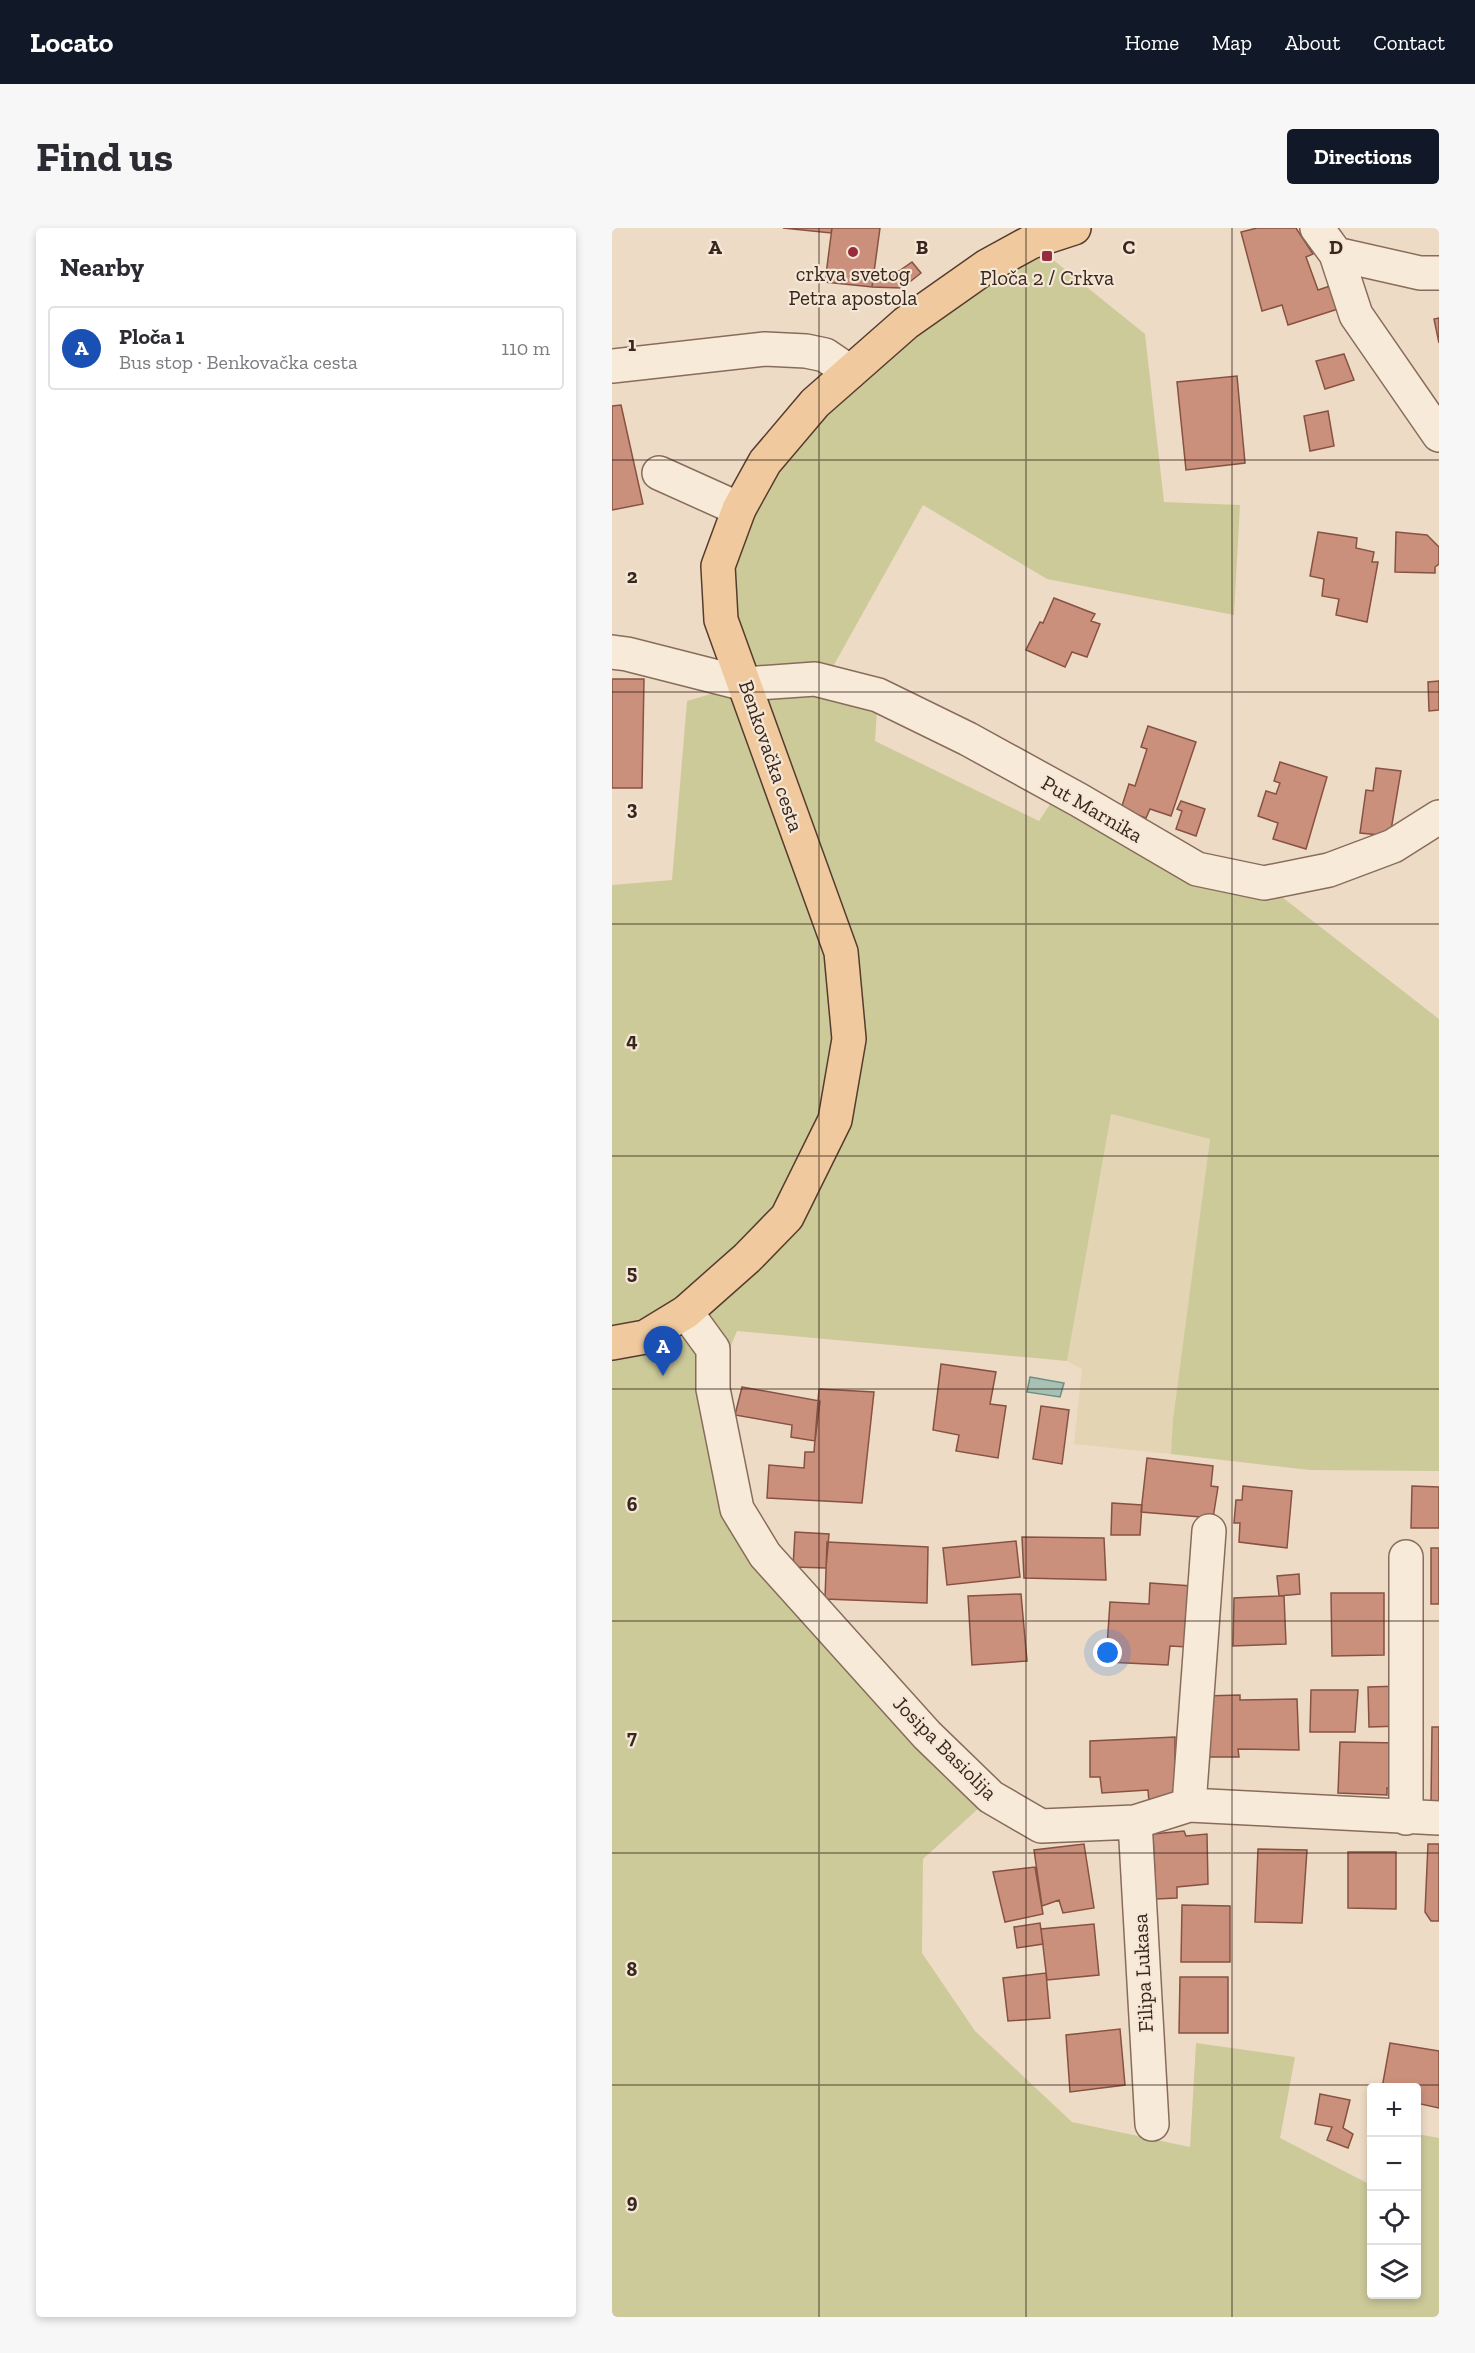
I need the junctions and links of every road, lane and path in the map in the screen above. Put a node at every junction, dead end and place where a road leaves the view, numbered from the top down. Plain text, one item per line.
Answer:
1 (1074, 228) edge
2 (1317, 228) edge
3 (1021, 235) edge
4 (1336, 254) junction
5 (1439, 273) edge
6 (612, 366) edge
7 (850, 372) junction
8 (1439, 435) edge
9 (659, 473) dead end
10 (739, 509) junction
11 (612, 652) edge
12 (745, 684) junction
13 (1439, 817) edge
14 (686, 1312) junction
15 (612, 1343) edge
16 (1209, 1531) dead end
17 (1406, 1557) dead end
18 (1189, 1805) junction
19 (1406, 1818) junction
20 (1439, 1818) edge
21 (1135, 1822) junction
22 (1152, 2124) dead end

1 - 3 main road, Benkovačka cesta
2 - 4 street
3 - 7 main road, Benkovačka cesta
4 - 5 street
4 - 8 street
6 - 7 street
7 - 10 main road, Benkovačka cesta
9 - 10 street
10 - 12 main road, Benkovačka cesta
11 - 12 street, Put Marnika
12 - 13 street, Put Marnika
12 - 14 main road, Benkovačka cesta
14 - 15 main road, Benkovačka cesta
14 - 21 street, Josipa Basiolija
16 - 18 street
17 - 19 street
18 - 19 street, Josipa Basiolija
18 - 21 street, Josipa Basiolija
19 - 20 street, Josipa Basiolija
21 - 22 street, Filipa Lukasa

